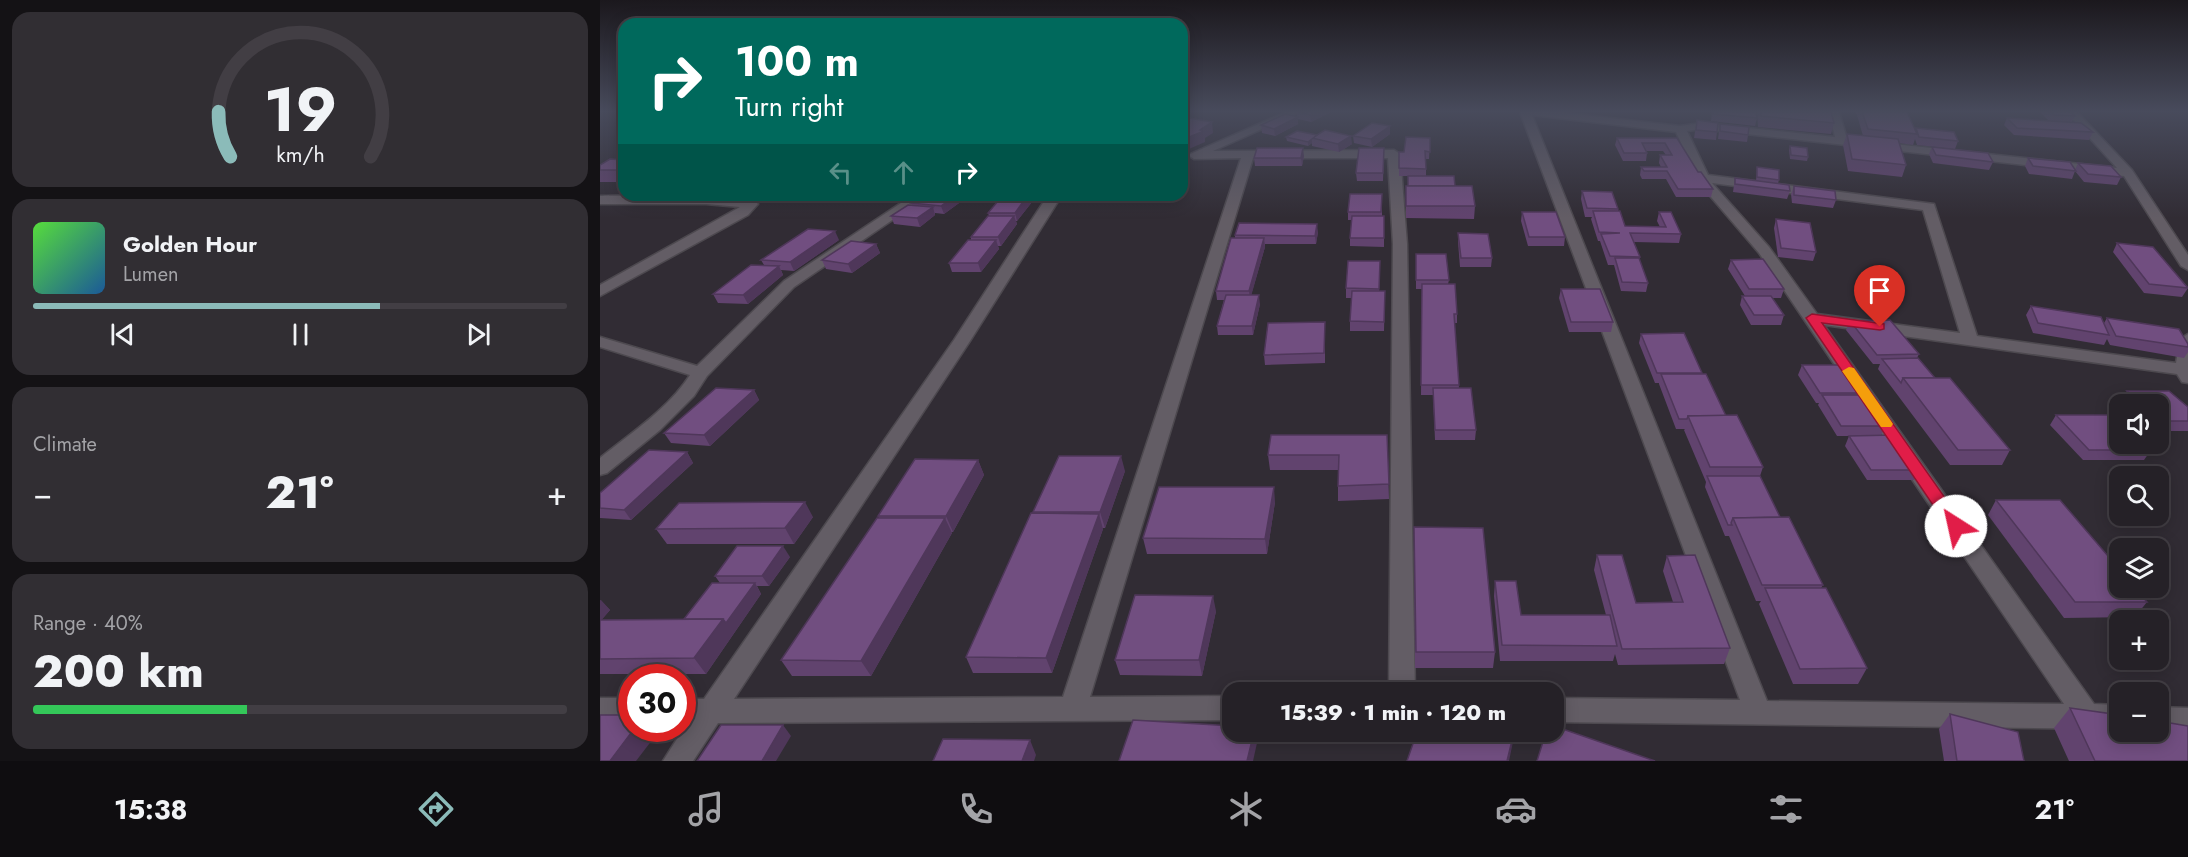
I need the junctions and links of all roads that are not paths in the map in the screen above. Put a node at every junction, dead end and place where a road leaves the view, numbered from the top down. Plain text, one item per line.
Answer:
1 (1208, 148) edge
2 (1538, 148) edge
3 (1688, 148) edge
4 (1900, 148) edge
5 (2104, 148) edge
6 (1248, 154) junction
7 (1188, 156) edge
8 (2128, 173) junction
9 (1702, 178) junction
10 (600, 200) edge
11 (618, 200) edge
12 (717, 201) edge
13 (913, 201) edge
14 (1051, 201) edge
15 (2188, 266) edge
16 (600, 291) edge
17 (1812, 318) junction
18 (1970, 339) junction
19 (2188, 339) edge
20 (600, 342) edge
21 (2187, 372) edge
22 (700, 373) junction
23 (600, 468) edge
24 (1402, 682) edge
25 (1073, 708) junction
26 (1222, 708) edge
27 (600, 710) edge
28 (618, 710) edge
29 (1564, 710) edge
30 (696, 711) edge
31 (712, 711) junction
32 (1758, 711) junction
33 (2087, 716) junction
34 (2109, 717) edge
35 (2169, 719) edge
36 (2188, 720) edge
37 (677, 761) edge

1 - 7 street
2 - 32 street
3 - 9 street
4 - 8 street
5 - 8 street
6 - 7 street
6 - 24 street
6 - 25 street
8 - 15 street
9 - 17 street
9 - 18 street
10 - 11 street
12 - 16 street
13 - 22 street
14 - 31 street
17 - 18 street
17 - 33 street
18 - 21 street
19 - 21 street
20 - 22 street
22 - 23 street
25 - 26 street
25 - 31 street
27 - 28 street
29 - 32 street
30 - 31 street
31 - 37 street
32 - 33 street
33 - 34 street
35 - 36 street

